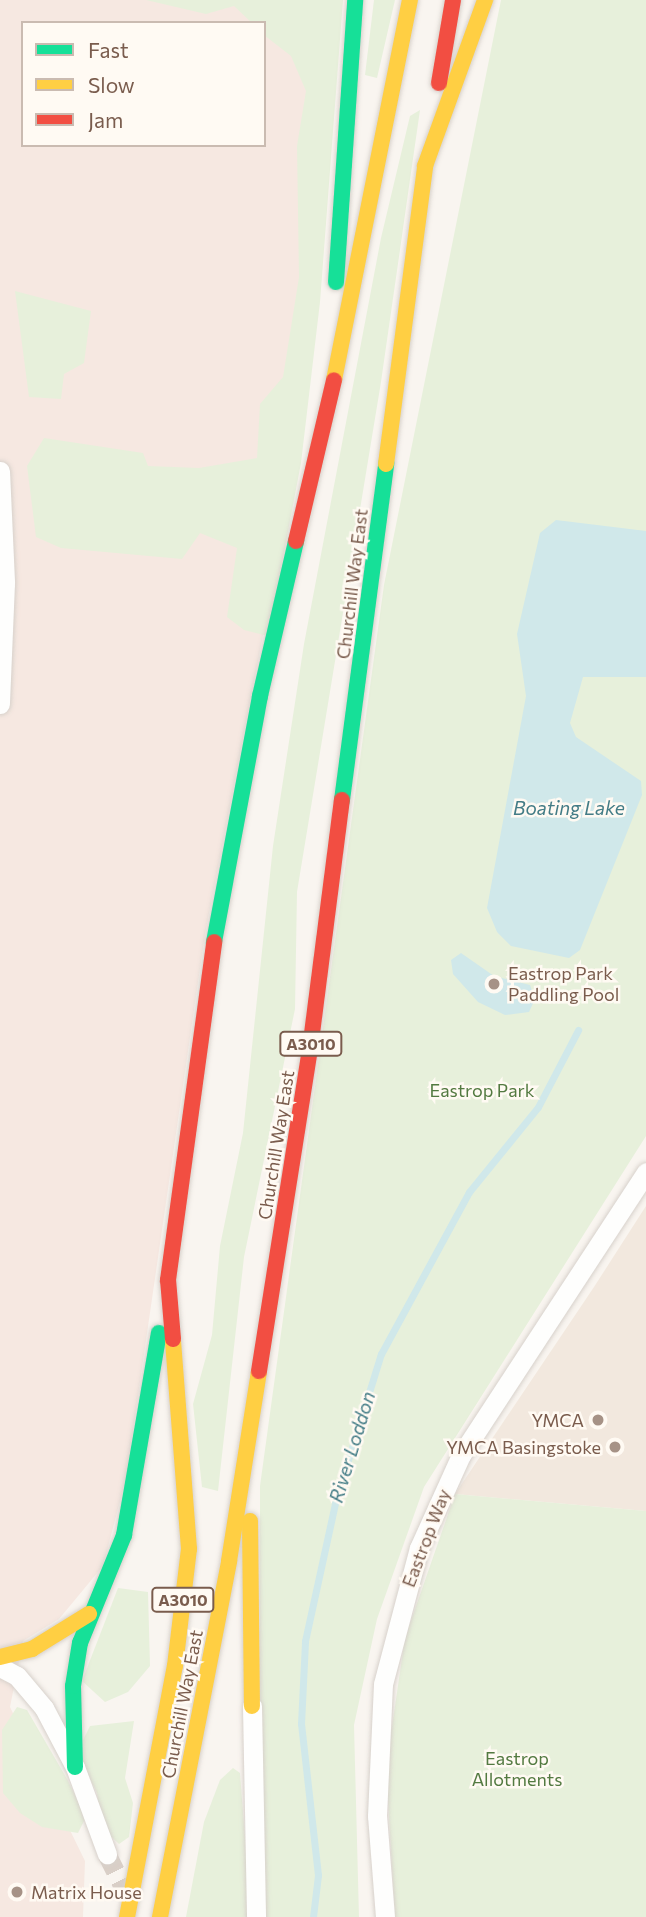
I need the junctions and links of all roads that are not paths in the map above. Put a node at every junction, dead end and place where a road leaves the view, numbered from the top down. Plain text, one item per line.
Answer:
1 (355, 0) edge
2 (410, 0) edge
3 (453, 0) edge
4 (485, 0) edge
5 (425, 166) junction
6 (334, 380) junction
7 (0, 471) edge
8 (0, 704) edge
9 (646, 1172) edge
10 (169, 1280) junction
11 (255, 1412) junction
12 (89, 1614) junction
13 (0, 1657) edge
14 (0, 1667) edge
15 (252, 1706) joint
16 (75, 1767) junction
17 (107, 1854) tunnel mouth
18 (127, 1917) edge
19 (160, 1917) edge
20 (256, 1917) edge
21 (385, 1917) edge

1 - 6 main road
2 - 6 main road
3 - 5 main road
4 - 5 main road
5 - 11 main road, Churchill Way East / A3010
6 - 10 main road, Churchill Way East / A3010
7 - 8 street
9 - 21 street, Eastrop Way
10 - 12 main road
10 - 18 main road, Churchill Way East / A3010
11 - 15 main road
11 - 19 main road, Churchill Way East / A3010
12 - 13 main road
12 - 16 main road
14 - 16 street
15 - 20 street
16 - 17 street

